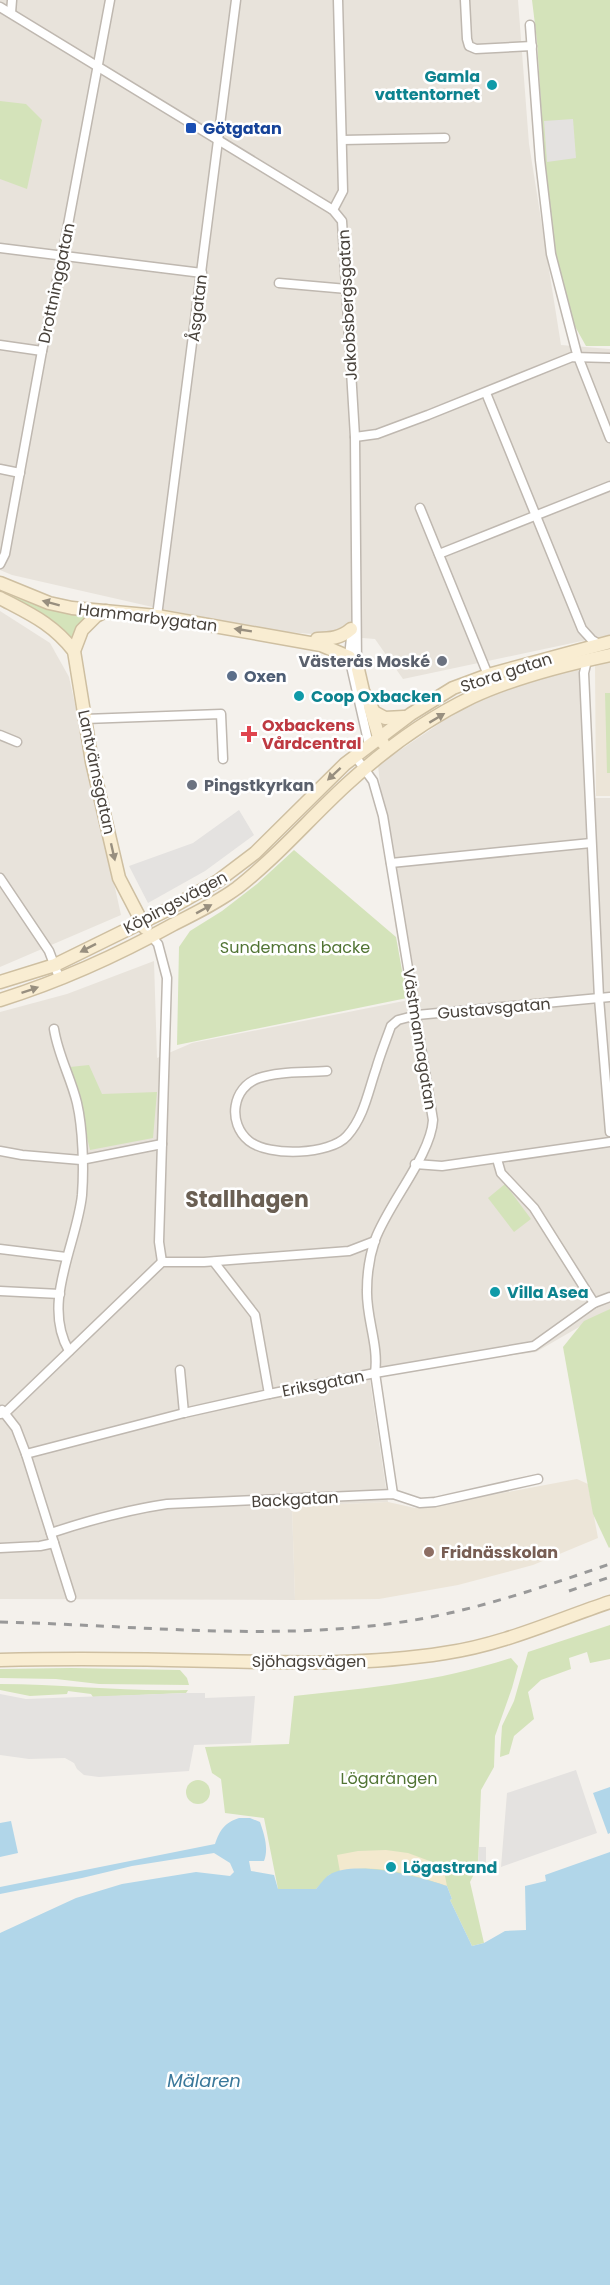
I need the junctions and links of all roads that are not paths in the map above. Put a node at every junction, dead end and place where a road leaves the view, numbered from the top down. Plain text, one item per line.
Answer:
1 (12, 0) edge
2 (110, 0) edge
3 (236, 0) edge
4 (338, 0) edge
5 (465, 0) edge
6 (0, 7) edge
7 (11, 13) junction
8 (530, 25) dead end
9 (532, 46) junction
10 (97, 66) junction
11 (445, 138) dead end
12 (342, 140) junction
13 (218, 141) junction
14 (333, 210) junction
15 (0, 248) edge
16 (62, 257) junction
17 (202, 273) junction
18 (279, 283) dead end
19 (347, 289) junction
20 (0, 345) edge
21 (42, 351) junction
22 (579, 358) junction
23 (610, 358) edge
24 (486, 393) junction
25 (355, 437) junction
26 (610, 438) edge
27 (0, 469) edge
28 (20, 472) junction
29 (610, 486) edge
30 (420, 508) dead end
31 (536, 516) junction
32 (439, 554) junction
33 (0, 564) edge
34 (0, 583) edge
35 (0, 598) edge
36 (106, 611) junction
37 (157, 616) junction
38 (358, 617) junction
39 (351, 629) junction
40 (300, 640) junction
41 (605, 643) edge
42 (74, 651) junction
43 (610, 655) edge
44 (586, 660) junction
45 (353, 661) junction
46 (488, 675) junction
47 (370, 707) junction
48 (411, 714) junction
49 (85, 719) junction
50 (0, 735) edge
51 (379, 737) junction
52 (17, 742) dead end
53 (369, 745) junction
54 (382, 753) junction
55 (355, 756) junction
56 (223, 759) dead end
57 (365, 768) junction
58 (591, 843) junction
59 (391, 863) junction
60 (0, 878) edge
61 (141, 922) junction
62 (152, 937) junction
63 (55, 965) junction
64 (60, 980) junction
65 (0, 982) edge
66 (610, 997) edge
67 (598, 998) junction
68 (0, 1000) edge
69 (417, 1015) junction
70 (54, 1029) dead end
71 (327, 1071) dead end
72 (610, 1132) edge
73 (610, 1142) edge
74 (162, 1144) junction
75 (0, 1151) edge
76 (497, 1159) junction
77 (81, 1160) junction
78 (415, 1164) junction
79 (375, 1241) junction
80 (0, 1249) edge
81 (66, 1257) junction
82 (162, 1262) junction
83 (214, 1262) junction
84 (0, 1291) edge
85 (60, 1294) junction
86 (610, 1297) edge
87 (594, 1303) junction
88 (69, 1351) junction
89 (180, 1370) dead end
90 (375, 1373) junction
91 (269, 1394) junction
92 (2, 1412) edge
93 (184, 1413) junction
94 (26, 1454) junction
95 (538, 1479) dead end
96 (393, 1494) junction
97 (51, 1533) junction
98 (54, 1543) junction
99 (0, 1548) edge
100 (71, 1597) dead end
101 (610, 1602) edge
102 (0, 1660) edge

1 - 7 street
2 - 10 street, Drottninggatan
3 - 13 street, Åsgatan
4 - 12 street, Jakobsbergsgatan
5 - 9 street
6 - 7 street
7 - 10 street
8 - 9 street
9 - 22 street
10 - 13 street
10 - 16 street, Drottninggatan
11 - 12 street
12 - 14 street, Jakobsbergsgatan
13 - 14 street
13 - 17 street, Åsgatan
14 - 19 street, Jakobsbergsgatan
15 - 16 street
16 - 17 street
16 - 21 street, Drottninggatan
17 - 37 street, Åsgatan
18 - 19 street
19 - 25 street, Jakobsbergsgatan
20 - 21 street
21 - 28 street, Drottninggatan
22 - 23 street
22 - 24 street
22 - 26 street
24 - 25 street
24 - 31 street
25 - 38 street, Jakobsbergsgatan
27 - 28 street
28 - 33 street, Drottninggatan
29 - 31 street
30 - 32 street
31 - 32 street
31 - 41 street
32 - 46 street
36 -> 34 main road, Hammarbygatan
35 - 42 main road, Hammarbygatan
36 - 37 main road, Hammarbygatan
36 - 42 main road
40 -> 37 main road, Hammarbygatan
38 - 39 street, Jakobsbergsgatan
38 - 45 street, Jakobsbergsgatan
39 - 40 main road, Hammarbygatan
39 - 45 street, Jakobsbergsgatan
40 - 45 main road, Hammarbygatan
41 - 46 main road, Stora gatan
42 - 49 main road, Lantvärnsgatan
43 - 44 main road, Stora gatan
54 -> 44 main road, Stora gatan
44 - 58 street
45 - 47 main road
45 - 53 street, Jakobsbergsgatan
46 - 48 main road, Stora gatan
47 - 48 main road
47 - 51 main road
48 - 51 main road, Stora gatan
49 - 56 street
49 -> 61 main road, Lantvärnsgatan
50 - 52 street
51 - 53 main road, Köpingsvägen
51 - 54 main road
53 - 54 main road
53 - 55 main road, Köpingsvägen
54 - 57 main road, Köpingsvägen
55 - 57 street, Västmannagatan
55 -> 61 main road, Köpingsvägen
57 - 59 street, Västmannagatan
62 -> 57 main road, Köpingsvägen
58 - 59 street
58 - 67 street
59 - 69 street, Västmannagatan
60 - 63 street
61 - 62 main road, Lantvärnsgatan
61 -> 63 main road, Köpingsvägen
62 - 64 main road, Köpingsvägen
62 - 74 street
63 - 64 street
63 - 65 main road, Köpingsvägen
68 -> 64 main road, Köpingsvägen
66 - 67 street, Gustavsgatan
67 - 69 street, Gustavsgatan
67 - 72 street
69 - 71 street, Gustavsgatan
69 - 78 street, Västmannagatan
70 - 77 street
73 - 76 street
74 - 77 street
74 - 82 street
75 - 77 street
76 - 78 street
76 - 87 street
77 - 81 street
78 - 79 street, Västmannagatan
79 - 83 street
79 - 90 street, Västmannagatan
80 - 81 street
81 - 85 street
82 - 83 street
82 - 88 street
83 - 91 street
84 - 85 street
85 - 88 street
86 - 87 street, Eriksgatan
87 - 90 street, Eriksgatan
88 - 92 street
89 - 93 street
90 - 91 street, Eriksgatan
90 - 96 street, Västmannagatan
91 - 93 street, Eriksgatan
92 - 94 street
93 - 94 street, Eriksgatan
94 - 97 street
95 - 96 street, Backgatan
96 - 97 street, Backgatan
97 - 98 street
98 - 99 street
98 - 100 street
101 - 102 main road, Sjöhagsvägen

